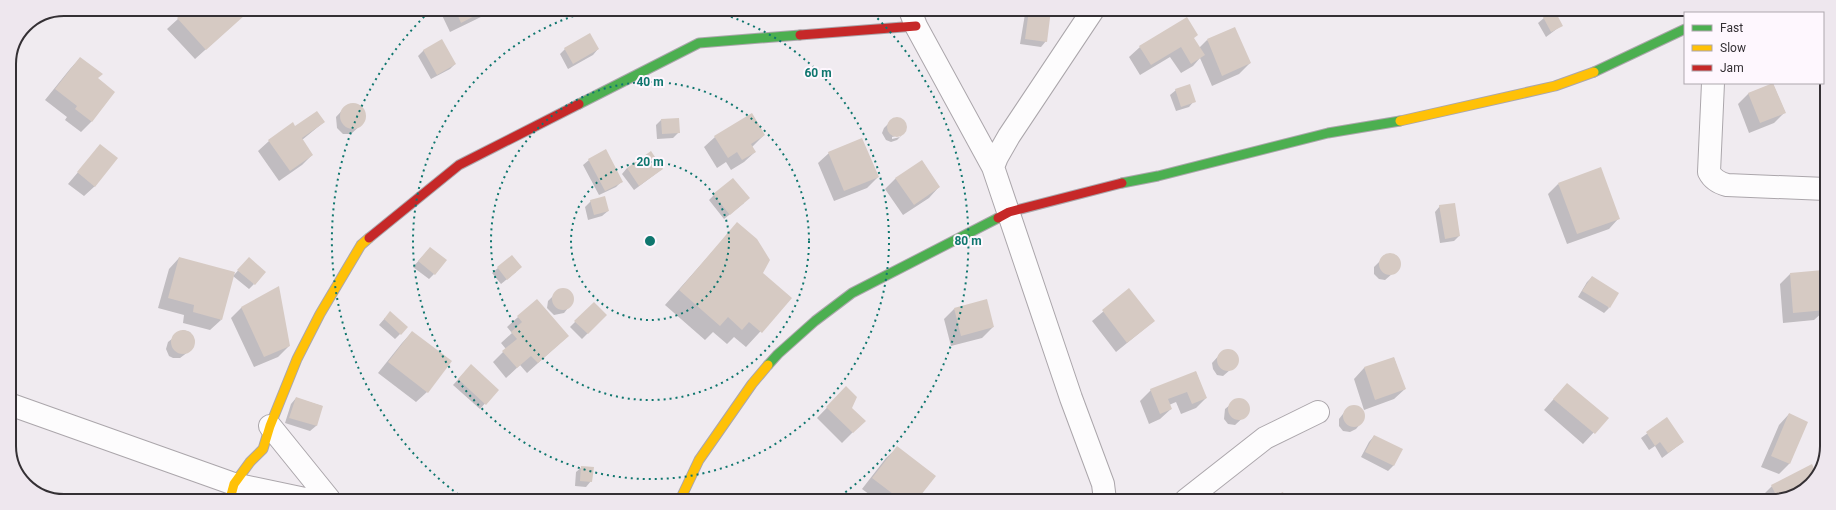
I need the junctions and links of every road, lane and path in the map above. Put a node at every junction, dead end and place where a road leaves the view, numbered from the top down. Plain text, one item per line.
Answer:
1 (1085, 16) edge
2 (913, 18) edge
3 (1684, 29) edge
4 (1713, 84) edge
5 (993, 167) junction
6 (1820, 189) edge
7 (1009, 212) junction
8 (16, 407) edge
9 (1318, 412) dead end
10 (270, 426) junction
11 (232, 492) edge
12 (250, 494) edge
13 (323, 494) edge
14 (683, 494) edge
15 (1104, 494) edge
16 (1194, 494) edge

1 - 5 street
2 - 5 street
2 - 10 street
3 - 7 street
4 - 6 street
5 - 7 street
7 - 14 street
7 - 15 street
8 - 11 street
9 - 16 street
10 - 11 street
10 - 13 street
11 - 12 street

